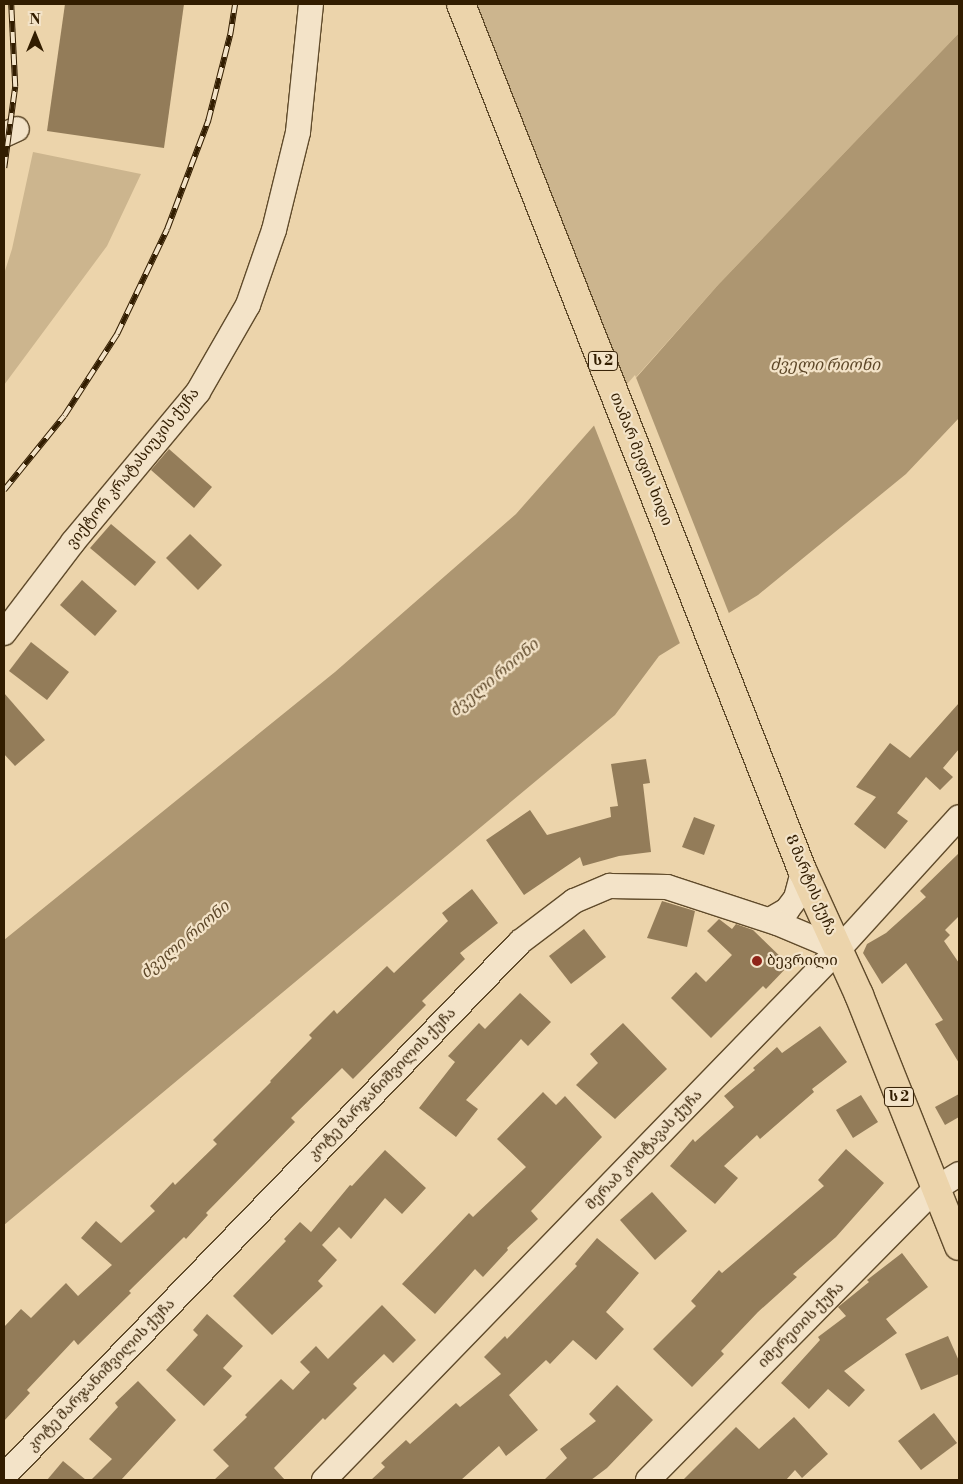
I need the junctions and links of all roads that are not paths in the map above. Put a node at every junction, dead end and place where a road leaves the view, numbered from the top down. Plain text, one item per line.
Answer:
1 (310, 4) edge
2 (461, 4) edge
3 (4, 633) edge
4 (744, 719) joint
5 (959, 817) edge
6 (803, 872) junction
7 (770, 920) junction
8 (839, 949) junction
9 (959, 1174) edge
10 (935, 1189) junction
11 (959, 1246) edge
12 (4, 1476) edge
13 (324, 1480) edge
14 (648, 1480) edge

1 - 3 street, ვიქტორ კრატასიუკის ქუჩა
2 - 4 highway, თამარ მეფის ხიდი / ს 2
4 - 6 highway, 8 მარტის ქუჩა / ს 2
5 - 8 street, მერაბ კოსტავას ქუჩა
6 - 7 street
6 - 8 highway, 8 მარტის ქუჩა / ს 2
7 - 8 street, კოტე მარჯანიშვილის ქუჩა
7 - 12 street, კოტე მარჯანიშვილის ქუჩა
8 - 10 highway, 8 მარტის ქუჩა / ს 2
8 - 13 street, მერაბ კოსტავას ქუჩა
9 - 10 street, იმერეთის ქუჩა
10 - 11 highway, 8 მარტის ქუჩა / ს 2
10 - 14 street, იმერეთის ქუჩა

